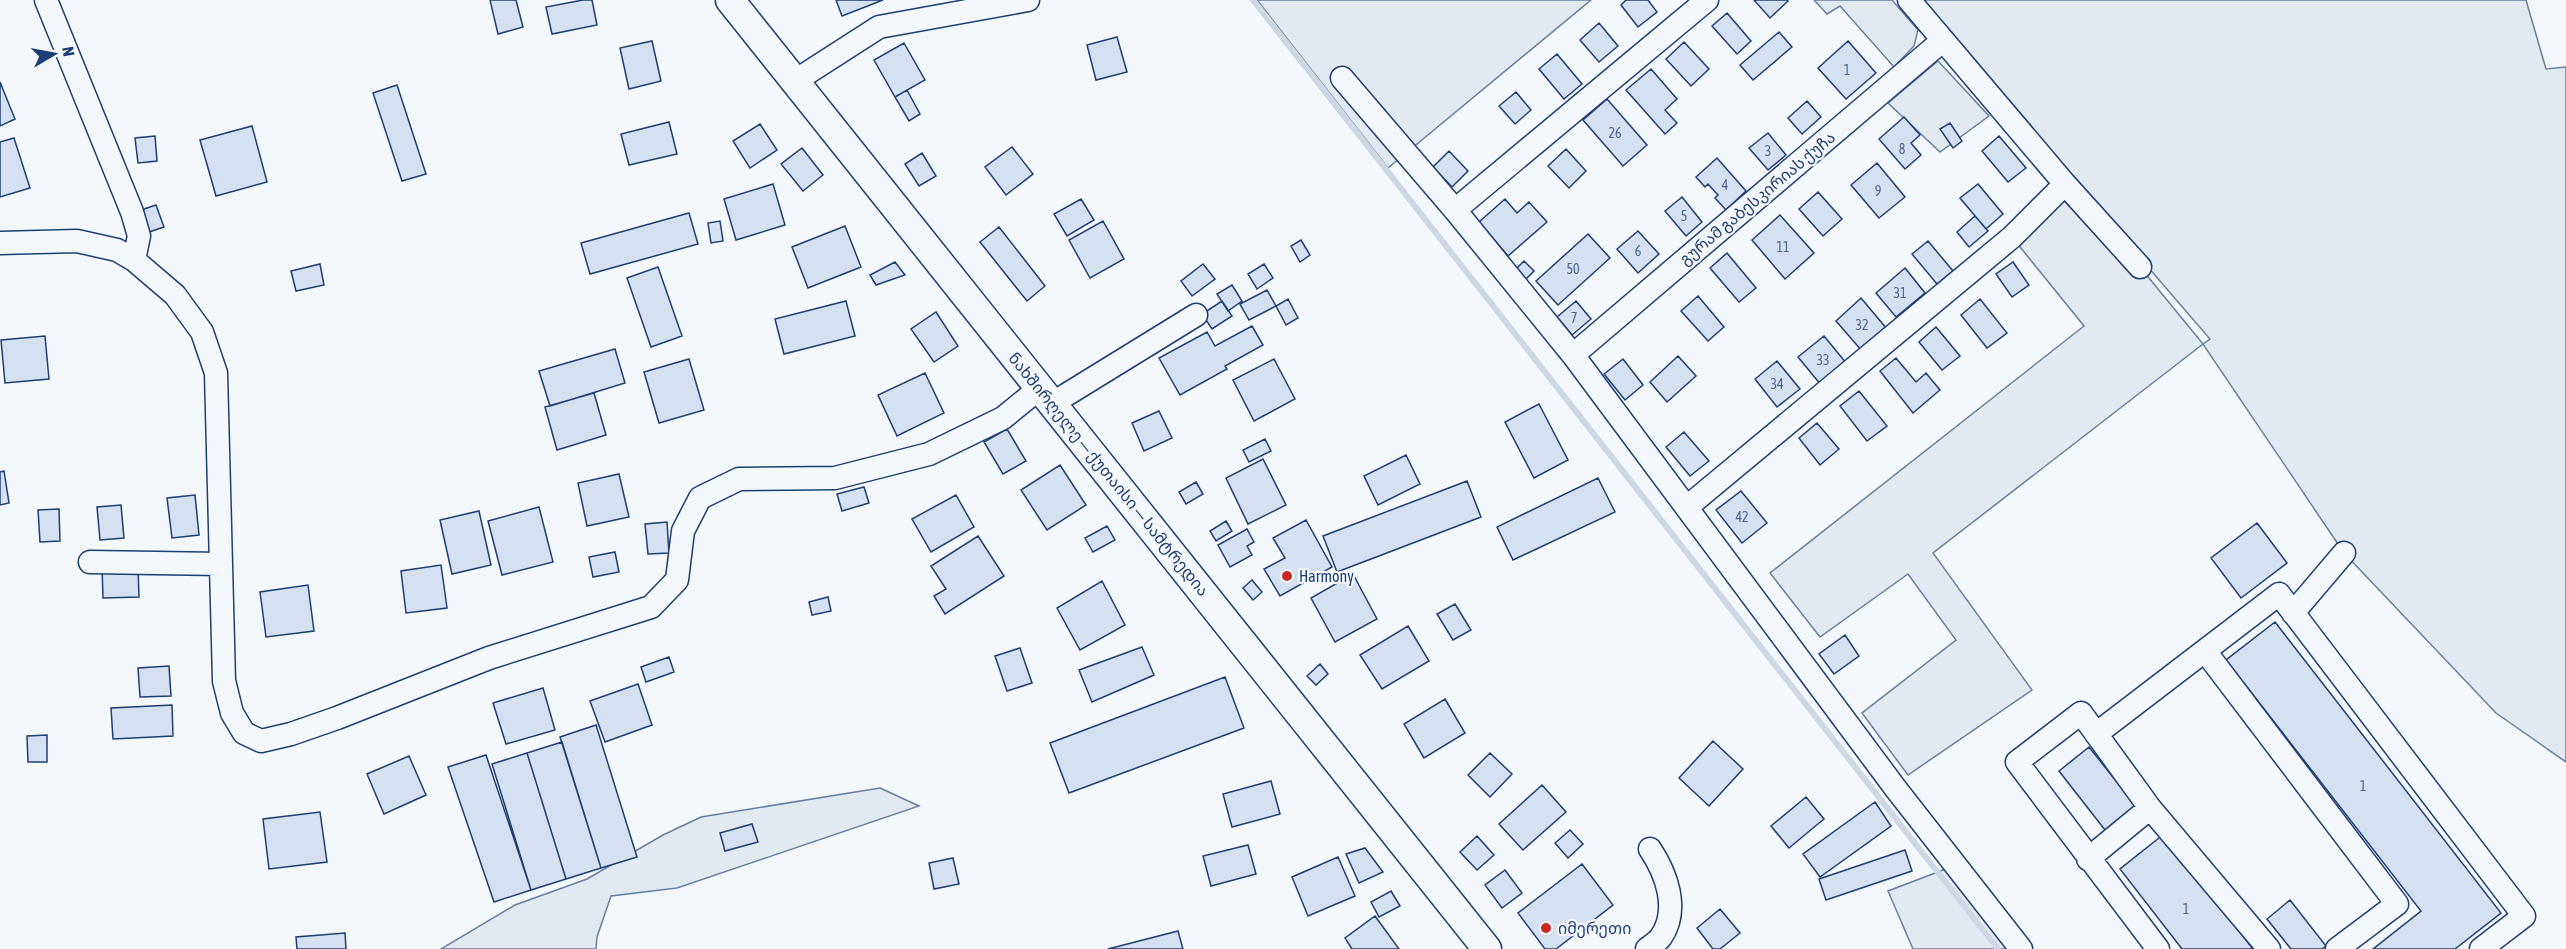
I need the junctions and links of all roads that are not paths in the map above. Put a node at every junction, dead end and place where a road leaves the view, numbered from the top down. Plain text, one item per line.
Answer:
1 (46, 0) edge
2 (730, 0) edge
3 (1028, 0) edge
4 (1707, 0) edge
5 (1909, 0) edge
6 (1942, 41) junction
7 (1342, 78) dead end
8 (795, 81) junction
9 (2065, 184) junction
10 (1455, 210) junction
11 (0, 243) edge
12 (134, 260) junction
13 (2140, 267) dead end
14 (1196, 315) dead end
15 (1573, 355) junction
16 (1047, 395) junction
17 (1688, 507) junction
18 (2344, 553) dead end
19 (90, 562) dead end
20 (221, 564) junction
21 (2293, 613) junction
22 (2205, 651) junction
23 (2096, 734) junction
24 (2150, 808) junction
25 (1650, 849) dead end
26 (2088, 859) junction
27 (1487, 949) edge
28 (1647, 949) edge
29 (2021, 949) edge
30 (2158, 949) edge
31 (2269, 949) edge
32 (2337, 949) edge
33 (2481, 949) edge

1 - 12 street
2 - 8 main road, ნახშირღელე — ქუთაისი — სამტრედია
3 - 8 street
4 - 10 street
5 - 6 street
6 - 9 street
6 - 15 street, გურამ გაბესკირიას ქუჩა
7 - 10 street
8 - 16 main road, ნახშირღელე — ქუთაისი — სამტრედია
9 - 13 street
9 - 17 street
10 - 15 street
11 - 12 street
12 - 20 street
14 - 16 street
15 - 17 street
16 - 20 street
16 - 27 main road, ნახშირღელე — ქუთაისი — სამტრედია
17 - 29 street
18 - 21 street
19 - 20 street
21 - 22 street
21 - 33 street
22 - 23 street
22 - 32 street
23 - 24 street
23 - 26 street
24 - 26 street
24 - 31 street
25 - 28 street
26 - 30 street

